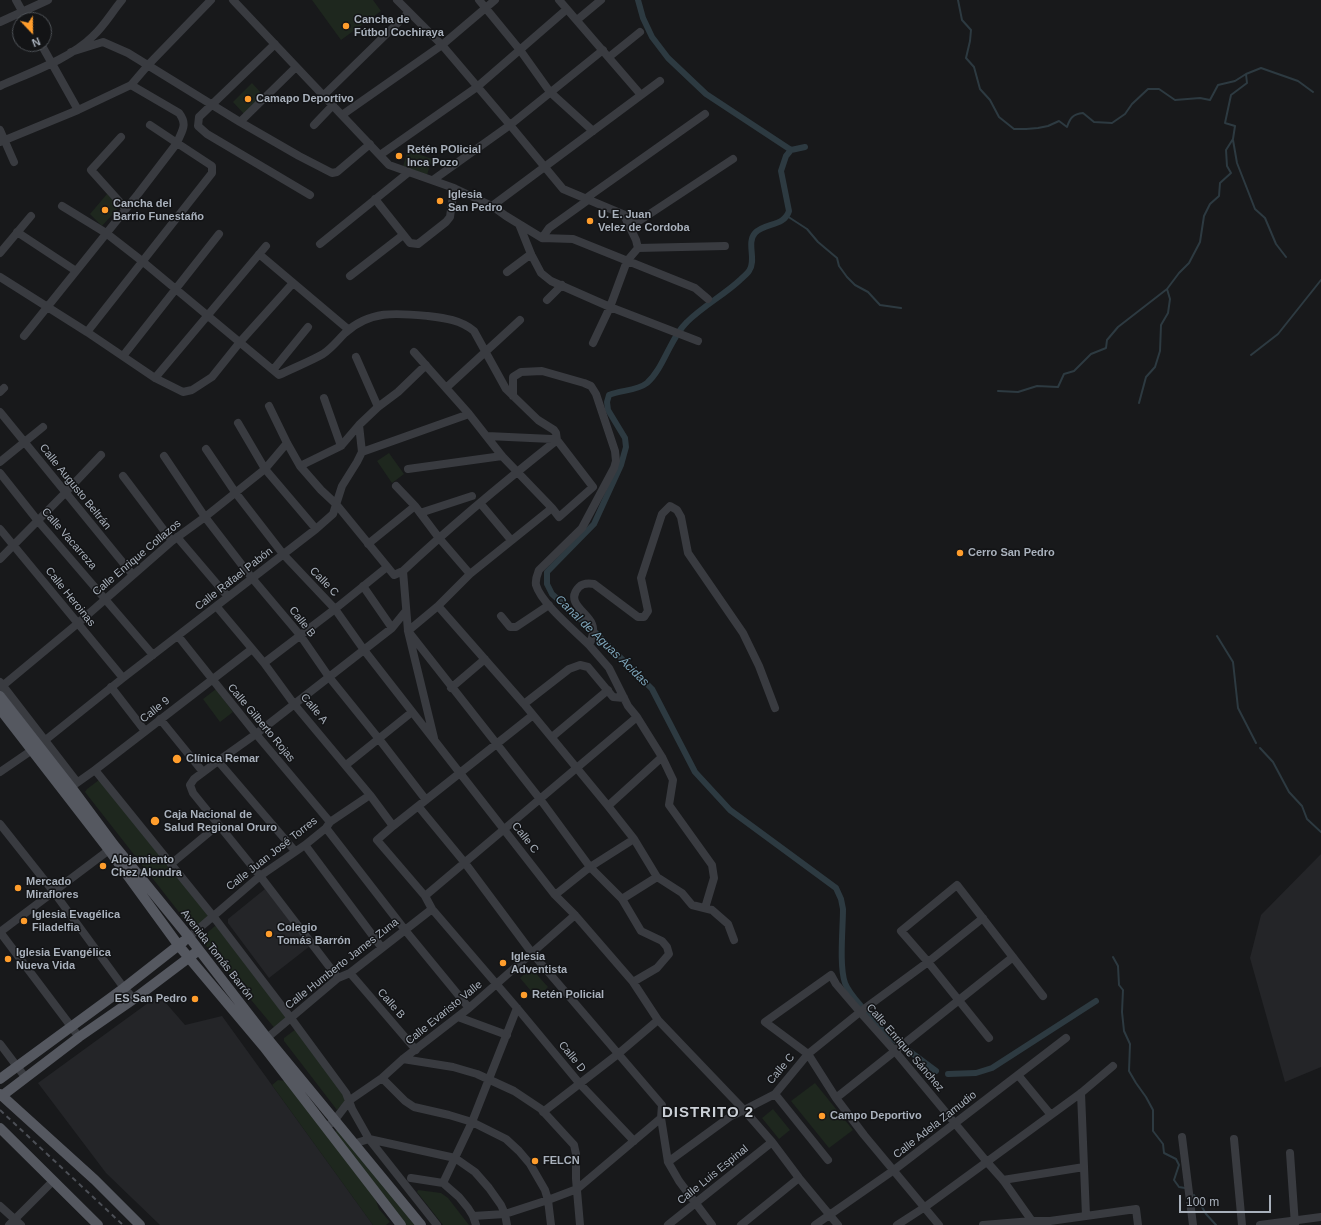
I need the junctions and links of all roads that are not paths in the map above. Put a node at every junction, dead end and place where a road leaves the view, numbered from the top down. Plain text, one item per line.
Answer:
1 (16, 0) edge
2 (48, 0) edge
3 (122, 0) edge
4 (211, 0) edge
5 (233, 0) edge
6 (397, 0) edge
7 (479, 0) edge
8 (494, 0) edge
9 (559, 0) edge
10 (601, 0) edge
11 (486, 8) junction
12 (567, 9) junction
13 (22, 12) joint
14 (409, 12) junction
15 (12, 17) edge
16 (577, 20) junction
17 (0, 22) edge
18 (640, 32) dead end
19 (275, 44) junction
20 (442, 45) junction
21 (520, 50) junction
22 (603, 50) junction
23 (46, 52) edge
24 (71, 52) junction
25 (609, 58) junction
26 (52, 63) junction
27 (149, 64) junction
28 (296, 67) junction
29 (660, 81) dead end
30 (131, 85) junction
31 (0, 86) edge
32 (477, 86) junction
33 (550, 92) junction
34 (324, 96) junction
35 (641, 96) junction
36 (212, 104) junction
37 (333, 105) junction
38 (78, 110) junction
39 (705, 114) dead end
40 (342, 115) junction
41 (240, 122) junction
42 (150, 125) dead end
43 (314, 125) dead end
44 (510, 125) junction
45 (0, 130) edge
46 (593, 131) junction
47 (121, 137) dead end
48 (2, 141) edge
49 (177, 143) junction
50 (370, 144) junction
51 (380, 155) junction
52 (733, 160) dead end
53 (14, 162) dead end
54 (544, 167) junction
55 (409, 172) junction
56 (433, 180) junction
57 (454, 188) junction
58 (310, 195) dead end
59 (375, 199) junction
60 (587, 199) junction
61 (62, 206) dead end
62 (492, 206) junction
63 (126, 209) junction
64 (624, 215) junction
65 (31, 216) dead end
66 (519, 224) junction
67 (17, 232) junction
68 (106, 233) junction
69 (219, 234) dead end
70 (403, 235) junction
71 (542, 238) junction
72 (320, 244) dead end
73 (266, 246) dead end
74 (725, 246) dead end
75 (638, 248) junction
76 (0, 253) edge
77 (259, 254) junction
78 (530, 254) junction
79 (142, 261) junction
80 (627, 261) junction
81 (76, 270) junction
82 (507, 272) dead end
83 (350, 276) dead end
84 (0, 277) edge
85 (293, 283) junction
86 (562, 285) junction
87 (176, 290) junction
88 (708, 299) dead end
89 (547, 300) dead end
90 (47, 306) junction
91 (610, 307) junction
92 (208, 316) junction
93 (520, 320) dead end
94 (308, 327) dead end
95 (349, 330) junction
96 (87, 332) junction
97 (24, 336) dead end
98 (698, 341) dead end
99 (240, 342) junction
100 (593, 343) dead end
101 (414, 352) dead end
102 (486, 353) junction
103 (123, 356) junction
104 (356, 357) dead end
105 (426, 365) junction
106 (272, 370) junction
107 (154, 378) junction
108 (446, 388) junction
109 (512, 396) junction
110 (324, 398) dead end
111 (269, 406) dead end
112 (378, 407) junction
113 (0, 412) edge
114 (468, 414) junction
115 (238, 423) dead end
116 (359, 425) junction
117 (43, 427) dead end
118 (487, 436) junction
119 (557, 440) junction
120 (24, 442) junction
121 (287, 443) junction
122 (341, 446) junction
123 (206, 448) dead end
124 (362, 452) junction
125 (101, 455) dead end
126 (164, 456) dead end
127 (502, 456) junction
128 (0, 462) edge
129 (300, 466) junction
130 (265, 469) junction
131 (408, 469) dead end
132 (518, 472) junction
133 (0, 473) edge
134 (123, 476) dead end
135 (396, 486) dead end
136 (66, 492) junction
137 (235, 492) junction
138 (472, 496) dead end
139 (480, 503) junction
140 (336, 504) junction
141 (415, 506) junction
142 (552, 508) junction
143 (420, 513) junction
144 (205, 517) junction
145 (38, 521) junction
146 (0, 529) edge
147 (316, 529) junction
148 (439, 538) junction
149 (175, 539) junction
150 (511, 540) junction
151 (368, 544) junction
152 (14, 546) junction
153 (283, 554) junction
154 (0, 559) edge
155 (387, 567) junction
156 (403, 571) junction
157 (470, 574) junction
158 (133, 575) junction
159 (252, 578) junction
160 (363, 586) junction
161 (228, 597) junction
162 (105, 598) junction
163 (549, 605) junction
164 (438, 606) junction
165 (217, 607) junction
166 (335, 609) junction
167 (406, 612) junction
168 (501, 616) dead end
169 (77, 624) junction
170 (392, 628) junction
171 (408, 631) junction
172 (178, 636) junction
173 (300, 636) junction
174 (589, 645) junction
175 (252, 649) junction
176 (364, 650) junction
177 (153, 655) junction
178 (485, 659) junction
179 (264, 663) junction
180 (328, 677) junction
181 (123, 678) junction
182 (212, 680) junction
183 (1, 685) edge
184 (111, 687) junction
185 (451, 688) junction
186 (608, 690) junction
187 (0, 696) edge
188 (624, 698) junction
189 (294, 704) junction
190 (524, 704) junction
191 (775, 708) dead end
192 (0, 709) edge
193 (412, 712) junction
194 (533, 715) junction
195 (637, 718) junction
196 (160, 719) junction
197 (145, 731) junction
198 (256, 734) junction
199 (552, 737) junction
200 (379, 738) junction
201 (435, 741) junction
202 (496, 744) junction
203 (38, 745) junction
204 (662, 757) junction
205 (218, 761) junction
206 (346, 765) junction
207 (577, 769) junction
208 (95, 770) junction
209 (0, 772) edge
210 (203, 772) junction
211 (460, 772) junction
212 (74, 784) junction
213 (370, 795) junction
214 (540, 799) junction
215 (426, 800) junction
216 (418, 806) junction
217 (608, 806) junction
218 (0, 824) edge
219 (218, 825) junction
220 (328, 825) junction
221 (393, 826) junction
222 (504, 829) junction
223 (634, 838) junction
224 (305, 845) junction
225 (112, 848) junction
226 (295, 851) junction
227 (465, 863) junction
228 (172, 864) junction
229 (590, 867) junction
230 (260, 876) junction
231 (657, 877) junction
232 (53, 891) junction
233 (555, 895) junction
234 (425, 896) junction
235 (622, 899) junction
236 (705, 908) junction
237 (432, 909) junction
238 (575, 915) junction
239 (213, 916) junction
240 (983, 918) junction
241 (404, 930) junction
242 (0, 932) edge
243 (189, 938) junction
244 (734, 940) dead end
245 (179, 946) junction
246 (382, 948) junction
247 (198, 950) junction
248 (532, 953) junction
249 (189, 956) junction
250 (1013, 957) junction
251 (928, 962) junction
252 (350, 973) junction
253 (338, 978) junction
254 (633, 982) junction
255 (497, 984) junction
256 (124, 988) junction
257 (1043, 996) dead end
258 (958, 999) junction
259 (134, 1000) junction
260 (469, 1008) junction
261 (517, 1008) junction
262 (860, 1012) junction
263 (458, 1017) junction
264 (290, 1018) junction
265 (658, 1020) junction
266 (71, 1026) junction
267 (507, 1035) junction
268 (79, 1037) junction
269 (267, 1038) junction
270 (989, 1038) dead end
271 (1066, 1038) dead end
272 (0, 1044) edge
273 (416, 1050) junction
274 (894, 1050) junction
275 (618, 1054) junction
276 (808, 1054) junction
277 (403, 1059) junction
278 (16, 1066) junction
279 (1113, 1066) dead end
280 (1018, 1074) junction
281 (25, 1077) junction
282 (382, 1078) junction
283 (0, 1079) edge
284 (489, 1080) junction
285 (580, 1084) junction
286 (1081, 1093) junction
287 (775, 1094) junction
288 (1, 1095) edge
289 (836, 1098) junction
290 (350, 1100) junction
291 (744, 1110) junction
292 (543, 1112) junction
293 (1051, 1115) junction
294 (661, 1118) junction
295 (472, 1122) junction
296 (955, 1123) junction
297 (330, 1124) junction
298 (0, 1128) edge
299 (1182, 1137) dead end
300 (369, 1139) junction
301 (1234, 1139) dead end
302 (634, 1141) junction
303 (772, 1142) junction
304 (353, 1144) junction
305 (1290, 1153) dead end
306 (455, 1158) junction
307 (828, 1160) dead end
308 (668, 1162) junction
309 (987, 1162) junction
310 (1084, 1167) junction
311 (894, 1170) junction
312 (411, 1178) dead end
313 (799, 1178) junction
314 (1003, 1180) junction
315 (53, 1181) junction
316 (443, 1183) junction
317 (577, 1189) junction
318 (548, 1200) junction
319 (696, 1202) junction
320 (0, 1206) edge
321 (925, 1207) junction
322 (505, 1214) junction
323 (829, 1214) junction
324 (473, 1216) junction
325 (1086, 1216) junction
326 (1321, 1217) edge
327 (1032, 1221) junction
328 (15, 1223) edge
329 (1050, 1223) edge
330 (1295, 1223) edge
331 (1006, 1224) edge
332 (98, 1225) edge
333 (140, 1225) edge
334 (401, 1225) edge
335 (421, 1225) edge
336 (437, 1225) edge
337 (476, 1225) edge
338 (507, 1225) edge
339 (551, 1225) edge
340 (580, 1225) edge
341 (668, 1225) edge
342 (712, 1225) edge
343 (741, 1225) edge
344 (814, 1225) edge
345 (838, 1225) edge
346 (897, 1225) edge
347 (940, 1225) edge
348 (983, 1225) edge
349 (1138, 1225) edge
350 (1193, 1225) edge
351 (1242, 1225) edge
352 (1260, 1225) edge

1 - 13 street
2 - 13 street
3 - 24 street
4 - 27 street
5 - 19 street
6 - 14 street
7 - 11 street
8 - 11 street
9 - 12 street
10 - 16 street
11 - 20 street
11 - 21 street
12 - 16 street
12 - 21 street
14 - 20 street
14 - 34 street
15 - 17 street
16 - 22 street
18 - 25 street
19 - 28 street
19 - 36 street
20 - 32 street
20 - 40 street
21 - 32 street
21 - 33 street
22 - 25 street
22 - 33 street
23 - 26 street
24 - 26 street
24 - 27 street
25 - 35 street
26 - 31 street
26 - 38 street
27 - 30 street
27 - 36 street
28 - 34 street
28 - 41 street
29 - 35 street
30 - 38 street
30 - 49 street
32 - 44 street
32 - 51 street
33 - 44 street
33 - 46 street
34 - 37 street
35 - 46 street
36 - 41 street
36 - 58 street
37 - 40 street
37 - 43 street
38 - 48 street
39 - 60 street
40 - 50 street
41 - 50 street
42 - 49 street
44 - 54 street
44 - 56 street
45 - 48 street
46 - 54 street
47 - 63 street
48 - 53 street
49 - 63 street
49 - 79 street
50 - 51 street
51 - 55 street
52 - 64 street
54 - 60 street
54 - 62 street
55 - 56 street
55 - 59 street
56 - 57 street
57 - 62 street
57 - 70 street
59 - 70 street
59 - 72 street
60 - 64 street
60 - 71 street
61 - 68 street
62 - 66 street
63 - 68 street
64 - 75 street
65 - 67 street
66 - 71 street
66 - 78 street
67 - 76 street
67 - 81 street
68 - 79 street
68 - 81 street
69 - 87 street
70 - 83 street
71 - 80 street
73 - 77 street
74 - 75 street
75 - 80 street
77 - 85 street
77 - 92 street
78 - 82 street
78 - 86 street
79 - 87 street
79 - 96 street
80 - 88 street
80 - 91 street
81 - 90 street
84 - 90 street
85 - 95 street
85 - 99 street
86 - 89 street
86 - 91 street
87 - 92 street
87 - 103 street
90 - 96 street
90 - 97 street
91 - 98 street
91 - 100 street
92 - 99 street
92 - 107 street
93 - 102 street
94 - 106 street
95 - 102 street
95 - 106 street
96 - 103 street
99 - 106 street
99 - 107 street
101 - 105 street
102 - 108 street
102 - 109 street
103 - 107 street
104 - 112 street
105 - 108 street
105 - 112 street
108 - 114 street
109 - 119 street
109 - 163 street
110 - 122 street
111 - 121 street
112 - 116 street
113 - 120 street, Calle Augusto Beltrán
114 - 118 street
114 - 124 street
115 - 130 street
116 - 122 street
116 - 124 street
117 - 120 street
118 - 119 street
118 - 127 street
119 - 132 street
119 - 142 street
120 - 128 street
120 - 136 street, Calle Augusto Beltrán
121 - 129 street
121 - 130 street, Calle Enrique Collazos
122 - 129 street
123 - 137 street, Calle C
124 - 140 street, Calle Rafael Pabón
125 - 136 street
126 - 144 street, Calle B
127 - 131 street
127 - 132 street
129 - 140 street
130 - 137 street, Calle Enrique Collazos
130 - 147 street
132 - 139 street
132 - 142 street
133 - 145 street, Calle Vacarreza
134 - 149 street
135 - 141 street
136 - 145 street
136 - 158 street, Calle Augusto Beltrán
137 - 144 street, Calle Enrique Collazos
137 - 153 street, Calle C
138 - 143 street
139 - 148 street
139 - 150 street
140 - 147 street, Calle Rafael Pabón
140 - 151 street
141 - 143 street
141 - 151 street
142 - 150 street
143 - 148 street
144 - 149 street, Calle Enrique Collazos
144 - 159 street, Calle B
145 - 152 street
145 - 162 street, Calle Vacarreza
146 - 152 street, Calle Heroinas
147 - 153 street, Calle Rafael Pabón
148 - 156 street
148 - 157 street
149 - 158 street, Calle Enrique Collazos
149 - 161 street
150 - 157 street
151 - 155 street
152 - 154 street
152 - 169 street, Calle Heroinas
153 - 159 street, Calle Rafael Pabón
153 - 166 street, Calle C
155 - 156 street
155 - 160 street
156 - 167 street
157 - 164 street
158 - 162 street, Calle Enrique Collazos
159 - 161 street, Calle Rafael Pabón
159 - 173 street, Calle B
160 - 166 street
160 - 170 street
161 - 165 street, Calle Rafael Pabón
162 - 169 street, Calle Enrique Collazos
162 - 177 street, Calle Vacarreza
163 - 168 street
163 - 174 street
164 - 171 street
164 - 178 street
165 - 172 street, Calle Rafael Pabón
165 - 175 street, Calle A
166 - 173 street
166 - 176 street, Calle C
167 - 170 street
167 - 171 street
169 - 181 street, Calle Heroinas
169 - 183 street, Calle Enrique Collazos
170 - 176 street
171 - 185 street
171 - 201 street
172 - 177 street, Calle Rafael Pabón
172 - 182 street, Calle Gilberto Rojas
173 - 179 street
173 - 180 street, Calle B
174 - 188 street
174 - 191 street
175 - 179 street, Calle A
175 - 182 street, Calle 9
176 - 180 street
176 - 193 street, Calle C
177 - 181 street, Calle Rafael Pabón
178 - 185 street
178 - 190 street
179 - 189 street, Calle A
180 - 189 street
180 - 200 street, Calle B
181 - 184 street, Calle Rafael Pabón
182 - 196 street, Calle 9
182 - 198 street, Calle Gilberto Rojas
183 - 203 street
184 - 197 street
184 - 203 street, Calle Rafael Pabón
185 - 202 street
186 - 188 street
186 - 190 street
186 - 199 street
187 - 203 main road, Avenida Tomás Barrón
188 - 195 street
189 - 198 street
189 - 206 street, Calle A
190 - 194 street
192 - 203 main road, Avenida Tomás Barrón
193 - 200 street
193 - 201 street, Calle C
194 - 199 street
194 - 202 street
195 - 204 street
195 - 207 street
196 - 197 street, Calle 9
196 - 210 street
197 - 208 street, Calle 9
198 - 205 street
198 - 220 street, Calle Gilberto Rojas
199 - 207 street
200 - 206 street
200 - 215 street, Calle B
201 - 211 street, Calle C
202 - 211 street
202 - 214 street
203 - 209 street, Calle Rafael Pabón
203 - 212 main road, Avenida Tomás Barrón
203 - 225 main road, Avenida Tomás Barrón
204 - 217 street
204 - 236 street
205 - 210 street
205 - 226 street
206 - 213 street, Calle A
207 - 214 street
207 - 217 street
208 - 212 street, Calle 9
208 - 228 street
210 - 219 street
211 - 215 street
211 - 222 street, Calle C
212 - 225 main road, Avenida Tomás Barrón
213 - 220 street, Calle Juan José Torres
213 - 221 street, Calle A
214 - 222 street
214 - 229 street
215 - 216 street
216 - 221 street
216 - 227 street
217 - 223 street
218 - 232 street
219 - 228 street
219 - 230 street
220 - 224 street, Calle Juan José Torres
220 - 241 street, Calle Gilberto Rojas
221 - 234 street, Calle D
222 - 227 street
222 - 233 street, Calle C
223 - 229 street
223 - 231 street
224 - 226 street, Calle Juan José Torres
224 - 246 street
225 - 232 street
225 - 243 main road, Avenida Tomás Barrón
225 - 245 main road, Avenida Tomás Barrón
226 - 230 street, Calle Juan José Torres
227 - 234 street
227 - 248 street
228 - 239 street
229 - 233 street
229 - 235 street
230 - 239 street, Calle Juan José Torres
230 - 253 street
231 - 235 street
231 - 236 street
232 - 242 street
232 - 256 street
233 - 238 street, Calle C
234 - 237 street, Calle D
235 - 254 street
236 - 244 street
237 - 241 street, Calle Humberto James Zuna
237 - 255 street, Calle D
238 - 248 street, Calle Evaristo Valle
238 - 254 street, Calle C
239 - 243 street, Calle Juan José Torres
239 - 264 street
240 - 250 street
240 - 251 street, Calle C
240 - 251 street
241 - 246 street, Calle Humberto James Zuna
241 - 260 street, Calle Gilberto Rojas
242 - 266 street
243 - 245 main road, Calle Juan José Torres
243 - 247 main road, Avenida Tomás Barrón
245 - 249 main road, Avenida Tomás Barrón
245 - 256 main road, Calle Juan José Torres
246 - 252 street, Calle Humberto James Zuna
247 - 249 main road
247 - 269 main road, Avenida Tomás Barrón
248 - 255 street, Calle Evaristo Valle
248 - 275 street
249 - 259 main road
249 - 297 main road, Avenida Tomás Barrón
250 - 257 street
250 - 258 street
251 - 258 street
251 - 262 street, Calle C
252 - 253 street, Calle Humberto James Zuna
252 - 273 street, Calle B
253 - 264 street, Calle Humberto James Zuna
254 - 265 street, Calle C
255 - 260 street, Calle Evaristo Valle
255 - 261 street, Calle D
256 - 259 street
256 - 266 main road, Calle Juan José Torres
258 - 270 street
258 - 274 street
259 - 268 main road
260 - 263 street, Calle Evaristo Valle
261 - 267 street
261 - 285 street, Calle D
262 - 274 street, Calle Enrique Sánchez
262 - 276 street, Calle C
262 - 276 street, Calle Enrique Sánchez
263 - 267 street
263 - 273 street, Calle Evaristo Valle
264 - 269 street, Calle Humberto James Zuna
264 - 290 street
265 - 275 street
265 - 291 street, Calle C
266 - 268 street
266 - 278 main road, Calle Juan José Torres
267 - 284 street
268 - 281 main road
269 - 297 main road, Avenida Tomás Barrón
271 - 280 street, Calle Adela Zamudio
272 - 278 street
273 - 277 street, Calle Evaristo Valle
274 - 289 street
274 - 296 street, Calle Enrique Sánchez
275 - 285 street
275 - 294 street
276 - 287 street, Calle C
276 - 289 street
277 - 282 street, Calle Evaristo Valle
277 - 284 street
278 - 281 street
278 - 283 main road, Calle Juan José Torres
279 - 286 street
280 - 293 street
280 - 296 street, Calle Adela Zamudio
281 - 288 main road
282 - 290 street, Calle Evaristo Valle
282 - 295 street
284 - 292 street
284 - 295 street
285 - 292 street
285 - 302 street, Calle D
286 - 293 street
286 - 310 street
287 - 291 street, Calle C
287 - 307 street
288 - 333 main road
289 - 311 street
290 - 297 street, Calle Evaristo Valle
290 - 300 street
291 - 303 street
291 - 308 street
292 - 317 street
293 - 309 street
294 - 302 street
294 - 308 street
295 - 306 street
295 - 318 street
296 - 309 street, Calle Enrique Sánchez
296 - 311 street, Calle Adela Zamudio
297 - 304 main road, Avenida Tomás Barrón
297 - 334 main road, Avenida Tomás Barrón
298 - 315 main road
299 - 350 street
300 - 304 street
300 - 306 street
300 - 336 street
301 - 351 street
302 - 317 street
303 - 313 street
303 - 319 street, Calle Luis Espinal
304 - 335 main road, Avenida Tomás Barrón
305 - 330 street
306 - 316 street
306 - 322 street
308 - 319 street
309 - 314 street, Calle Enrique Sánchez
309 - 321 street
310 - 314 street
310 - 325 street
311 - 321 street
311 - 323 street, Calle Adela Zamudio
312 - 316 street
313 - 323 street
313 - 343 street
314 - 327 street, Calle Enrique Sánchez
315 - 328 street
315 - 332 main road
316 - 324 street
317 - 318 street
317 - 340 street
318 - 322 street
318 - 339 street
319 - 341 street, Calle Luis Espinal
319 - 342 street
320 - 328 street
321 - 346 street
321 - 347 street
322 - 324 street
322 - 338 street
323 - 344 street, Calle Adela Zamudio
323 - 345 street
324 - 337 street
325 - 329 street
325 - 349 street
326 - 330 street
327 - 329 street
327 - 331 street
330 - 352 street
331 - 348 street

